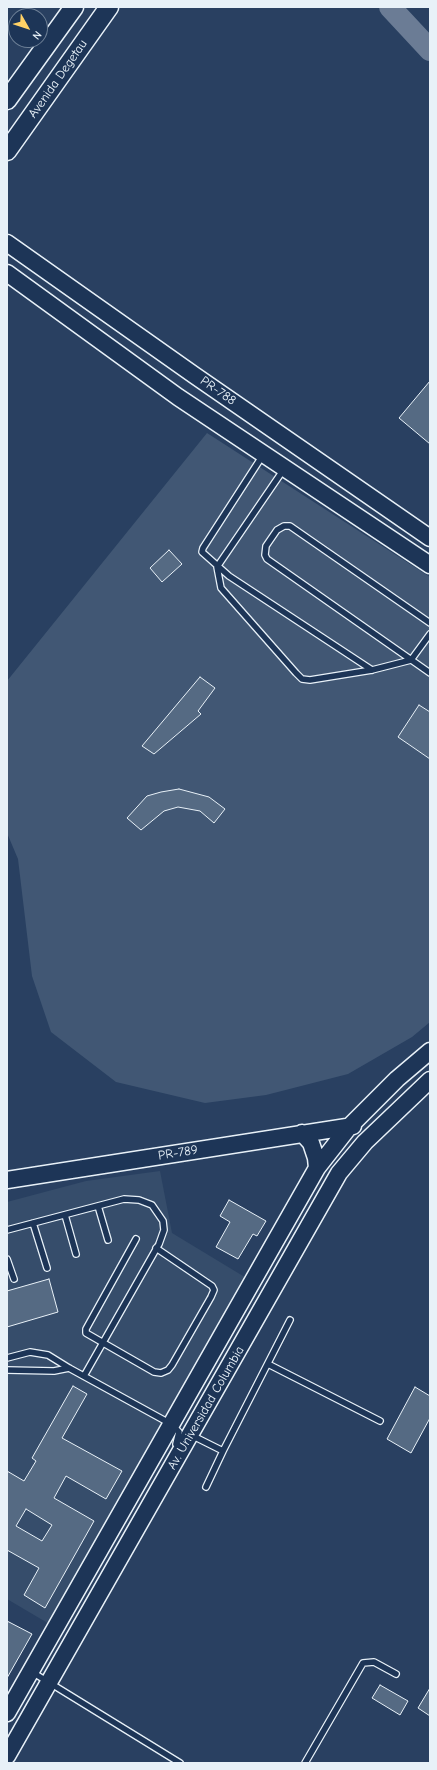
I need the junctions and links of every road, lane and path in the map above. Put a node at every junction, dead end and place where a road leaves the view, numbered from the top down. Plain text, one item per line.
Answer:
1 (74, 7) edge
2 (109, 7) edge
3 (7, 100) edge
4 (10, 147) edge
5 (7, 243) edge
6 (7, 273) edge
7 (279, 433) junction
8 (299, 447) junction
9 (263, 455) junction
10 (284, 469) junction
11 (430, 538) edge
12 (430, 565) edge
13 (217, 567) junction
14 (430, 623) edge
15 (430, 634) edge
16 (411, 660) junction
17 (372, 670) junction
18 (430, 673) edge
19 (430, 1051) edge
20 (428, 1081) edge
21 (348, 1127) junction
22 (302, 1133) junction
23 (317, 1168) junction
24 (7, 1180) edge
25 (98, 1206) junction
26 (66, 1215) junction
27 (33, 1223) junction
28 (7, 1230) edge
29 (136, 1239) dead end
30 (108, 1240) dead end
31 (156, 1248) junction
32 (76, 1254) dead end
33 (7, 1260) edge
34 (47, 1268) dead end
35 (14, 1279) dead end
36 (278, 1282) junction
37 (290, 1320) dead end
38 (102, 1344) junction
39 (7, 1358) edge
40 (268, 1364) junction
41 (69, 1368) junction
42 (7, 1370) edge
43 (84, 1376) junction
44 (380, 1421) dead end
45 (171, 1424) junction
46 (191, 1435) junction
47 (174, 1447) dead end
48 (223, 1451) junction
49 (159, 1475) dead end
50 (206, 1487) dead end
51 (146, 1513) junction
52 (31, 1671) junction
53 (396, 1674) dead end
54 (50, 1683) junction
55 (7, 1713) edge
56 (7, 1756) edge
57 (180, 1763) edge
58 (305, 1763) edge

1 - 3 main road
2 - 4 main road, Avenida Degetau
5 - 7 main road, PR-788 / PR-788
6 - 9 main road
7 - 8 main road, PR-788 / PR-788
7 - 9 main road
8 - 10 main road
8 - 11 main road, PR-788 / PR-788
9 - 10 main road
9 - 13 lane
10 - 12 main road
10 - 13 lane
13 - 17 lane
13 - 17 lane
14 - 16 lane
15 - 16 lane
16 - 17 lane
16 - 18 lane
19 - 21 main road, Av. Universidad Columbia
20 - 21 main road, PR-789
20 - 36 main road, Av. Universidad Columbia
21 - 22 main road, PR-789 / PR-789
21 - 23 main road, Av. Universidad Columbia
21 - 36 main road
22 - 23 main road
22 - 24 main road, PR-789 / PR-789
23 - 45 main road, Av. Universidad Columbia
25 - 26 lane
25 - 30 lane
25 - 31 lane
26 - 27 lane
26 - 32 lane
27 - 28 lane
27 - 34 lane
29 - 38 lane
31 - 38 lane
31 - 38 lane
33 - 35 lane
36 - 46 main road, Av. Universidad Columbia
37 - 40 lane
38 - 43 lane
39 - 41 lane
40 - 44 lane
40 - 48 lane
41 - 42 lane
41 - 43 lane
43 - 45 lane
45 - 46 main road
45 - 47 lane
45 - 52 main road, Av. Universidad Columbia
46 - 48 lane
46 - 51 main road, Av. Universidad Columbia
48 - 50 lane
49 - 51 lane
51 - 54 main road, Av. Universidad Columbia
52 - 54 lane
52 - 55 main road, Av. Universidad Columbia
53 - 58 lane
54 - 56 main road, Av. Universidad Columbia
54 - 57 lane

